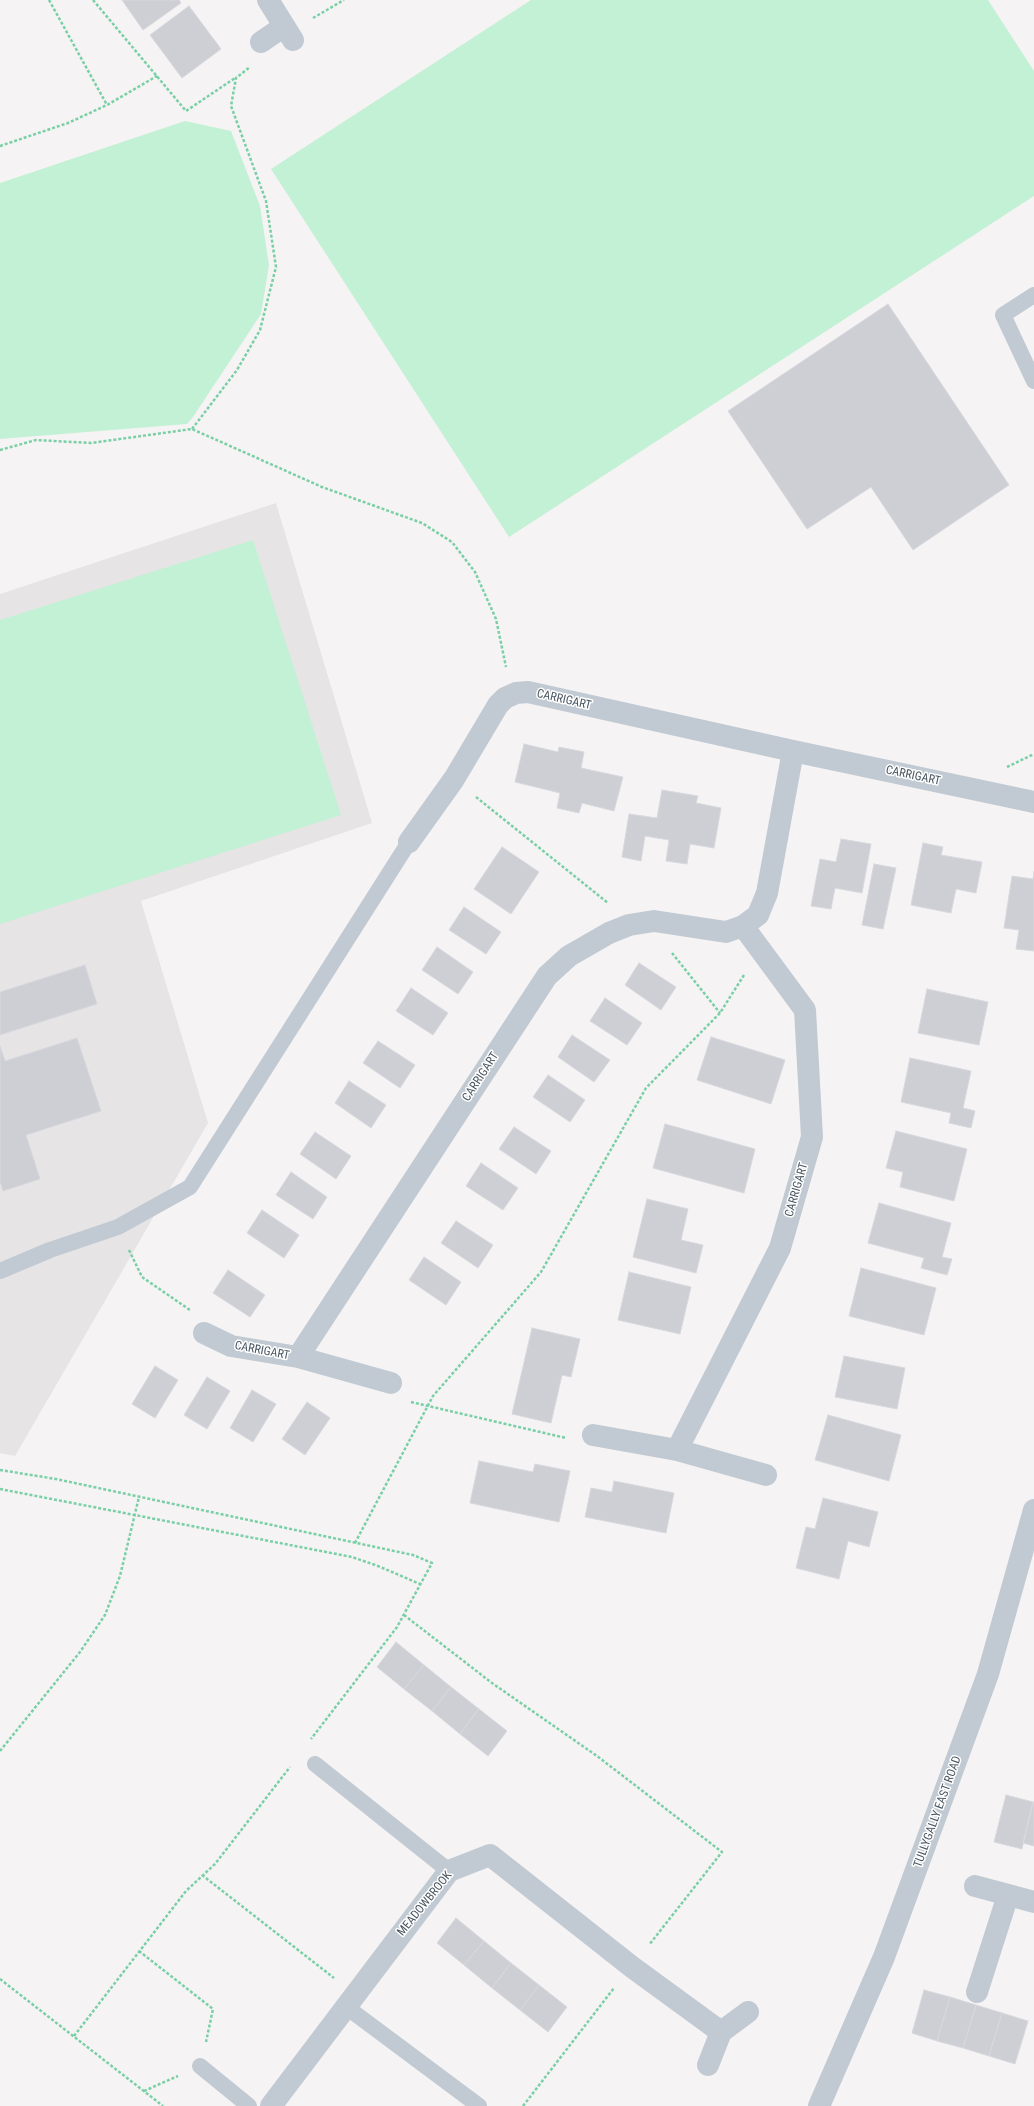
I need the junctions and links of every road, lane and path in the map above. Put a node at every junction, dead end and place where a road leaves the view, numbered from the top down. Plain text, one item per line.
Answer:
1 (49, 0) edge
2 (92, 0) edge
3 (268, 0) edge
4 (344, 0) edge
5 (288, 34) junction
6 (261, 42) joint
7 (157, 76) junction
8 (236, 78) junction
9 (107, 105) junction
10 (0, 146) edge
11 (1034, 295) edge
12 (1034, 381) edge
13 (192, 428) junction
14 (0, 450) edge
15 (516, 693) junction
16 (793, 751) junction
17 (454, 779) junction
18 (1034, 802) edge
19 (409, 842) joint
20 (654, 922) junction
21 (629, 925) junction
22 (743, 926) junction
23 (760, 949) junction
24 (720, 1013) junction
25 (118, 1227) junction
26 (0, 1271) edge
27 (194, 1313) dead end
28 (204, 1333) dead end
29 (298, 1358) junction
30 (391, 1383) dead end
31 (428, 1406) junction
32 (593, 1435) joint
33 (677, 1450) junction
34 (0, 1470) edge
35 (766, 1475) dead end
36 (0, 1489) edge
37 (138, 1497) junction
38 (1034, 1510) edge
39 (134, 1515) junction
40 (355, 1543) junction
41 (420, 1584) junction
42 (404, 1615) junction
43 (308, 1743) dead end
44 (0, 1751) edge
45 (315, 1764) dead end
46 (291, 1766) dead end
47 (449, 1870) junction
48 (202, 1875) junction
49 (975, 1886) dead end
50 (1008, 1895) junction
51 (1034, 1902) edge
52 (139, 1951) junction
53 (632, 1967) junction
54 (0, 1979) edge
55 (977, 1992) dead end
56 (350, 2000) junction
57 (748, 2012) dead end
58 (721, 2032) junction
59 (74, 2036) junction
60 (200, 2066) junction
61 (708, 2066) dead end
62 (144, 2091) junction
63 (163, 2106) edge
64 (249, 2106) edge
65 (271, 2106) edge
66 (479, 2106) edge
67 (523, 2106) edge
68 (819, 2106) edge

1 - 9 path
2 - 7 path
3 - 5 street
4 - 5 path
5 - 6 street
6 - 8 path
7 - 8 path
7 - 9 path
8 - 13 path
9 - 10 path
11 - 12 lane
13 - 14 path
13 - 15 path
15 - 16 street, CARRIGART
15 - 17 street
16 - 18 street, CARRIGART
16 - 22 street, CARRIGART
17 - 19 street
17 - 21 path
19 - 25 lane
20 - 21 street, CARRIGART
20 - 22 street, CARRIGART
20 - 24 path
21 - 29 street, CARRIGART
22 - 23 street, CARRIGART
23 - 24 path
23 - 33 street, CARRIGART
24 - 31 path
25 - 26 lane
25 - 27 path
28 - 29 street, CARRIGART
29 - 30 street, CARRIGART
31 - 32 path
31 - 40 path
32 - 33 street
33 - 35 street
34 - 37 path
36 - 39 path
37 - 39 path
37 - 40 path
38 - 68 street, TULLYGALLY EAST ROAD
39 - 41 path
39 - 44 path
40 - 41 path
41 - 42 path
42 - 43 path
42 - 53 path
45 - 47 lane
46 - 48 path
47 - 53 street, MEADOWBROOK
47 - 56 street, MEADOWBROOK
48 - 52 path
48 - 56 path
49 - 50 street
50 - 51 street
50 - 55 street
52 - 59 path
52 - 60 path
53 - 58 street, MEADOWBROOK
53 - 67 path
54 - 59 path
56 - 65 street, MEADOWBROOK
56 - 66 lane
57 - 58 street
58 - 61 street
59 - 62 path
60 - 62 path
60 - 64 lane
62 - 63 path

